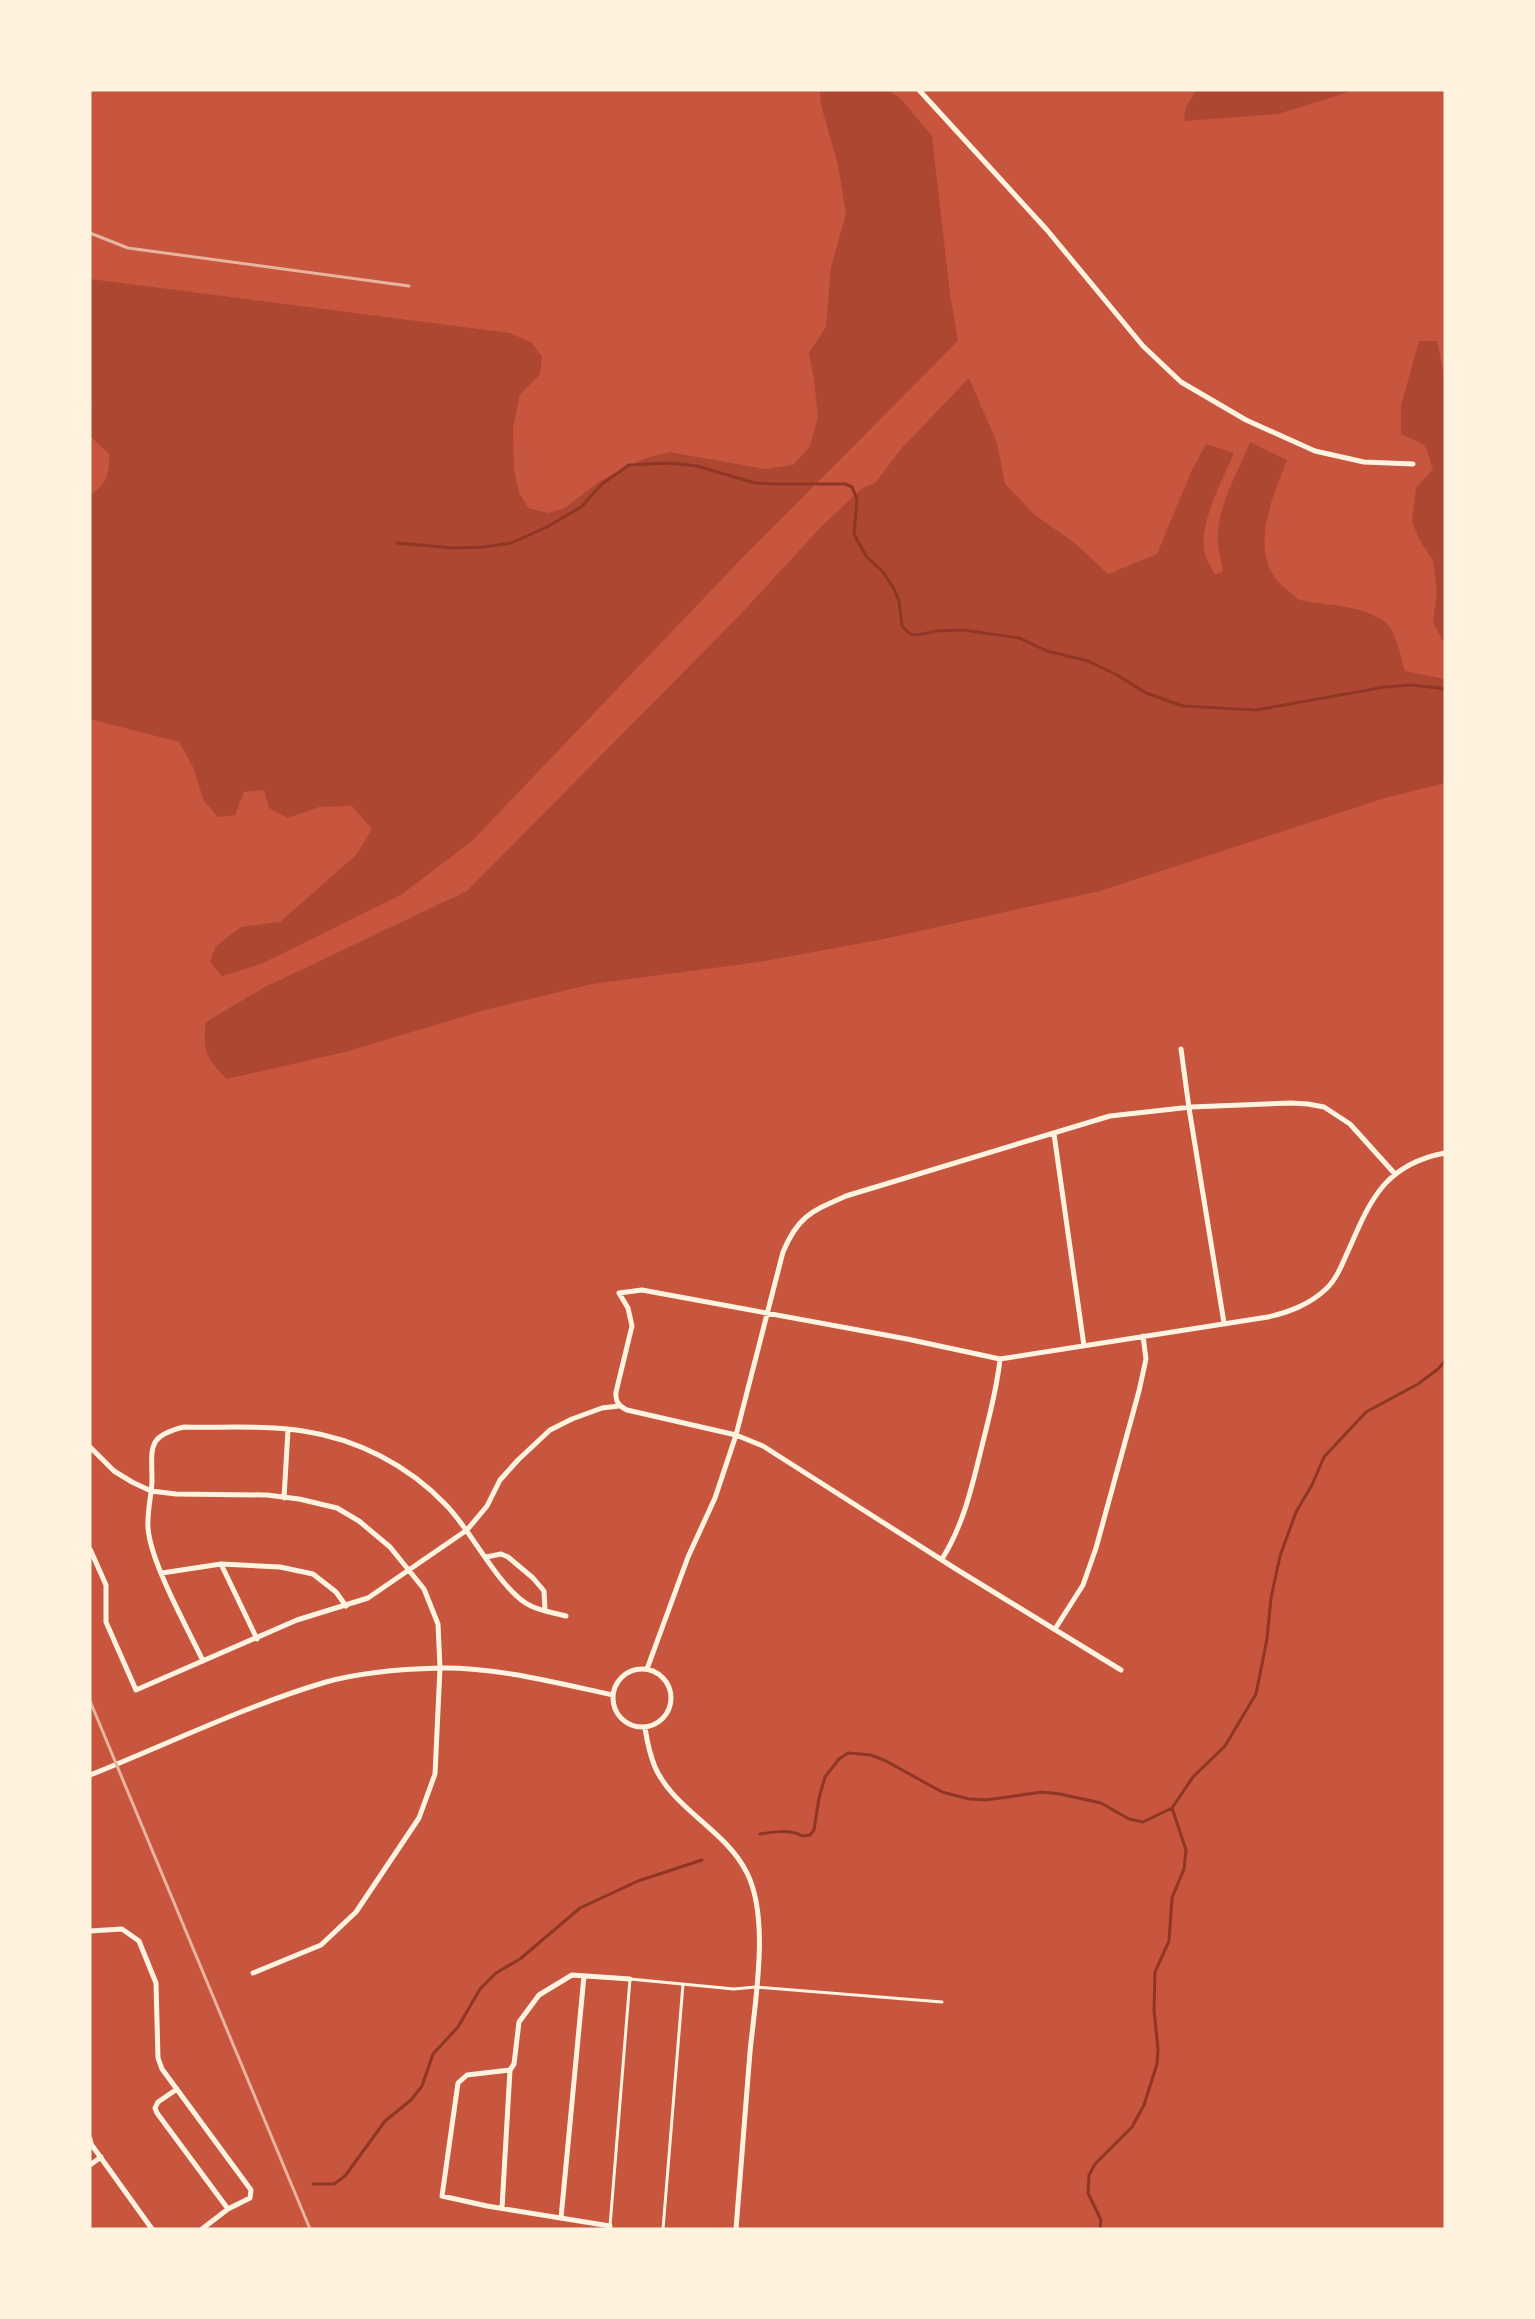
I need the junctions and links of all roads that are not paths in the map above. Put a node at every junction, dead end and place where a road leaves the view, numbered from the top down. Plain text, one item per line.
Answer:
1 (919, 90) edge
2 (1413, 464) dead end
3 (1181, 1049) dead end
4 (1189, 1108) junction
5 (1054, 1134) junction
6 (1445, 1153) edge
7 (1395, 1174) junction
8 (768, 1313) junction
9 (1224, 1323) junction
10 (1143, 1336) junction
11 (1084, 1346) junction
12 (1000, 1359) junction
13 (619, 1406) junction
14 (288, 1430) junction
15 (736, 1435) junction
16 (90, 1447) edge
17 (151, 1491) junction
18 (284, 1498) junction
19 (467, 1530) junction
20 (90, 1549) edge
21 (486, 1557) junction
22 (942, 1559) junction
23 (221, 1564) junction
24 (410, 1570) junction
25 (162, 1573) junction
26 (346, 1606) junction
27 (544, 1610) junction
28 (566, 1616) dead end
29 (1055, 1629) junction
30 (257, 1639) junction
31 (203, 1661) junction
32 (440, 1668) junction
33 (647, 1669) junction
34 (1121, 1670) dead end
35 (613, 1695) junction
36 (645, 1728) junction
37 (90, 1775) edge
38 (90, 1931) edge
39 (253, 1973) dead end
40 (584, 1976) junction
41 (630, 1979) junction
42 (683, 1984) junction
43 (756, 1987) junction
44 (942, 2002) dead end
45 (510, 2070) junction
46 (177, 2089) junction
47 (90, 2139) edge
48 (100, 2157) junction
49 (90, 2165) edge
50 (502, 2208) junction
51 (228, 2209) junction
52 (561, 2218) junction
53 (610, 2226) joint
54 (152, 2229) edge
55 (202, 2229) edge
56 (663, 2229) edge
57 (736, 2229) edge

1 - 2 street
3 - 4 street
4 - 5 street
4 - 7 street
4 - 9 street
5 - 8 street
5 - 11 street
6 - 7 street
7 - 9 street
8 - 12 street
8 - 13 street
8 - 15 street
9 - 10 street
10 - 11 street
10 - 29 street
11 - 12 street
12 - 22 street
13 - 15 street
13 - 19 street
14 - 17 street
14 - 18 street
14 - 19 street
15 - 22 street
15 - 33 street
16 - 17 street
17 - 18 street
17 - 25 street
18 - 24 street
19 - 21 street
19 - 24 street
20 - 31 street
21 - 27 street
21 - 27 street
22 - 29 street
23 - 25 street
23 - 26 street
23 - 30 street
24 - 26 street
24 - 32 street
25 - 31 street
26 - 30 street
27 - 28 street
29 - 34 street
30 - 31 street
32 - 35 street
32 - 37 street
32 - 39 street
33 - 35 street
33 - 36 street
35 - 36 street
36 - 43 street
38 - 46 street
40 - 41 street
40 - 45 street
40 - 52 street
41 - 42 lane
41 - 53 lane
42 - 43 lane
42 - 56 lane
43 - 44 lane
43 - 57 street
45 - 50 street
45 - 50 street
46 - 51 street
46 - 51 street
47 - 48 street
48 - 49 street
48 - 54 street
50 - 52 street
51 - 55 street
52 - 53 street

